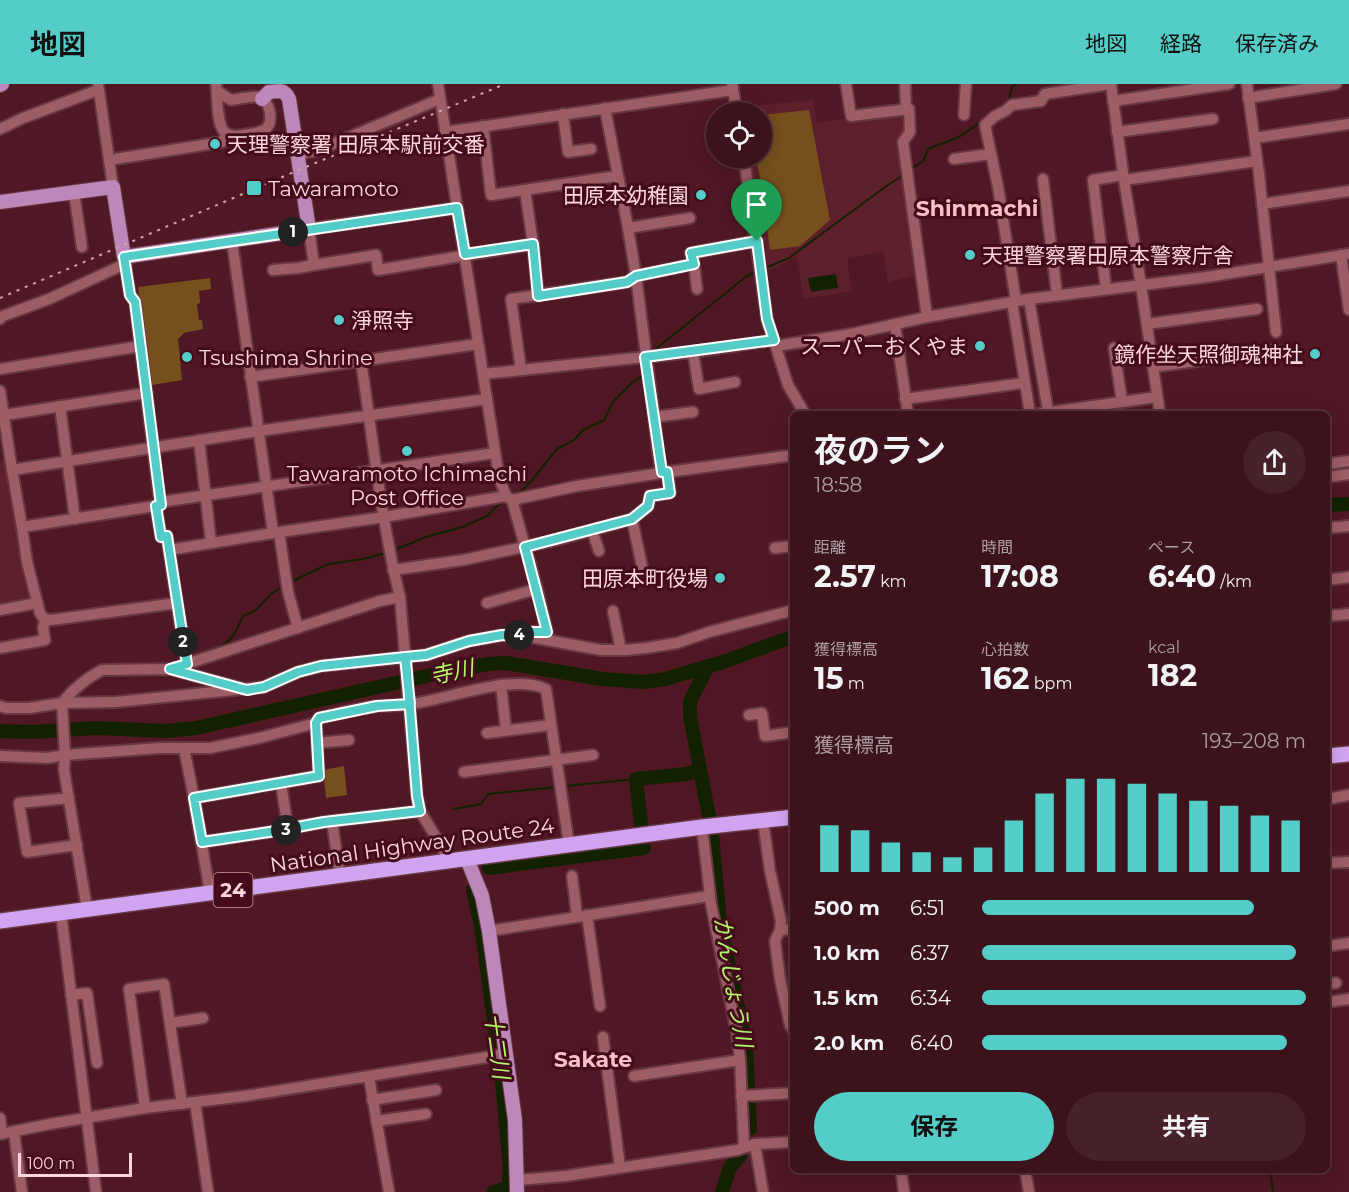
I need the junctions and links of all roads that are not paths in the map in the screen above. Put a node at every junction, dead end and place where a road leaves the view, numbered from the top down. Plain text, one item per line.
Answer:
1 (438, 84) edge
2 (846, 84) edge
3 (905, 84) edge
4 (966, 84) edge
5 (1111, 84) edge
6 (1229, 84) edge
7 (1246, 84) edge
8 (1336, 84) edge
9 (98, 87) edge
10 (217, 87) edge
11 (732, 87) edge
12 (1248, 98) junction
13 (262, 99) junction
14 (440, 99) junction
15 (734, 102) edge
16 (1113, 102) junction
17 (605, 108) junction
18 (906, 109) junction
19 (563, 114) junction
20 (964, 115) dead end
21 (1212, 119) dead end
22 (1349, 124) edge
23 (483, 126) junction
24 (0, 129) edge
25 (445, 132) junction
26 (1117, 132) junction
27 (227, 135) junction
28 (1254, 138) junction
29 (591, 149) dead end
30 (298, 154) junction
31 (990, 154) junction
32 (954, 159) dead end
33 (109, 160) junction
34 (1257, 162) junction
35 (746, 168) edge
36 (617, 176) junction
37 (1123, 178) junction
38 (1043, 179) dead end
39 (113, 187) junction
40 (525, 190) junction
41 (1349, 191) edge
42 (74, 192) junction
43 (0, 202) edge
44 (1262, 204) junction
45 (457, 208) junction
46 (690, 218) dead end
47 (628, 228) junction
48 (309, 229) junction
49 (232, 241) junction
50 (757, 241) junction
51 (533, 244) junction
52 (82, 247) dead end
53 (465, 254) junction
54 (1345, 254) edge
55 (124, 260) junction
56 (694, 264) junction
57 (315, 265) junction
58 (1269, 266) junction
59 (273, 270) dead end
60 (636, 276) junction
61 (1141, 285) junction
62 (697, 289) dead end
63 (1106, 289) junction
64 (1057, 295) junction
65 (538, 296) junction
66 (1029, 299) junction
67 (1014, 302) junction
68 (1257, 309) dead end
69 (1349, 310) edge
70 (927, 317) junction
71 (0, 319) edge
72 (895, 324) junction
73 (1147, 324) junction
74 (1276, 332) dead end
75 (775, 343) junction
76 (478, 344) junction
77 (141, 346) junction
78 (1114, 348) dead end
79 (1276, 350) dead end
80 (693, 352) junction
81 (649, 356) junction
82 (361, 361) junction
83 (1153, 367) junction
84 (0, 369) edge
85 (521, 370) junction
86 (483, 374) junction
87 (250, 377) junction
88 (735, 382) dead end
89 (1024, 383) junction
90 (0, 391) edge
91 (147, 393) junction
92 (1157, 397) junction
93 (487, 399) junction
94 (905, 399) junction
95 (1122, 402) junction
96 (60, 406) junction
97 (803, 411) edge
98 (907, 411) edge
99 (1029, 411) edge
100 (1042, 411) edge
101 (1057, 411) edge
102 (1159, 411) edge
103 (693, 412) dead end
104 (3, 415) junction
105 (369, 416) junction
106 (654, 417) junction
107 (258, 431) junction
108 (199, 440) junction
109 (154, 447) junction
110 (495, 453) junction
111 (790, 455) edge
112 (5, 456) edge
113 (67, 461) junction
114 (1349, 461) edge
115 (1330, 464) edge
116 (12, 470) junction
117 (377, 470) junction
118 (664, 472) junction
119 (1349, 474) edge
120 (1330, 477) edge
121 (266, 487) junction
122 (206, 496) junction
123 (509, 498) junction
124 (158, 504) junction
125 (384, 517) junction
126 (75, 519) junction
127 (632, 519) junction
128 (1349, 526) edge
129 (22, 527) junction
130 (1330, 528) edge
131 (592, 530) junction
132 (276, 532) junction
133 (211, 542) junction
134 (790, 546) edge
135 (525, 547) junction
136 (775, 548) dead end
137 (169, 550) junction
138 (599, 551) dead end
139 (393, 570) junction
140 (643, 571) dead end
141 (1349, 577) edge
142 (1330, 580) edge
143 (537, 589) junction
144 (400, 597) junction
145 (37, 603) junction
146 (177, 603) junction
147 (486, 603) dead end
148 (0, 610) edge
149 (613, 611) dead end
150 (790, 611) edge
151 (1349, 614) edge
152 (1330, 616) edge
153 (48, 620) junction
154 (298, 628) junction
155 (525, 636) junction
156 (0, 648) edge
157 (621, 650) junction
158 (406, 658) junction
159 (187, 664) junction
160 (170, 669) junction
161 (501, 685) junction
162 (247, 690) junction
163 (410, 703) junction
164 (62, 704) junction
165 (0, 706) edge
166 (749, 715) dead end
167 (316, 723) junction
168 (551, 725) junction
169 (506, 730) junction
170 (487, 733) dead end
171 (790, 733) edge
172 (349, 740) dead end
173 (317, 743) junction
174 (184, 748) junction
175 (65, 753) junction
176 (1349, 754) edge
177 (593, 755) dead end
178 (0, 756) edge
179 (1330, 756) edge
180 (556, 760) junction
181 (464, 772) dead end
182 (281, 783) junction
183 (1349, 795) edge
184 (69, 798) junction
185 (194, 798) junction
186 (1330, 798) edge
187 (420, 811) junction
188 (286, 816) dead end
189 (790, 817) edge
190 (763, 820) junction
191 (332, 821) junction
192 (702, 827) junction
193 (202, 842) junction
194 (77, 845) junction
195 (569, 845) junction
196 (467, 859) junction
197 (448, 861) junction
198 (1349, 862) edge
199 (1330, 864) edge
200 (340, 876) junction
201 (572, 876) dead end
202 (210, 893) junction
203 (709, 896) junction
204 (87, 909) junction
205 (62, 913) junction
206 (582, 916) junction
207 (0, 921) edge
208 (790, 929) edge
209 (780, 930) junction
210 (489, 931) junction
211 (1349, 943) edge
212 (1330, 946) edge
213 (71, 995) junction
214 (1349, 999) edge
215 (1330, 1002) edge
216 (600, 1006) dead end
217 (203, 1018) dead end
218 (170, 1023) junction
219 (790, 1025) edge
220 (603, 1037) dead end
221 (506, 1054) junction
222 (740, 1060) junction
223 (97, 1063) dead end
224 (634, 1076) dead end
225 (369, 1077) junction
226 (436, 1090) dead end
227 (790, 1093) edge
228 (746, 1095) junction
229 (372, 1100) junction
230 (195, 1102) junction
231 (182, 1104) junction
232 (145, 1108) junction
233 (426, 1114) dead end
234 (0, 1118) edge
235 (87, 1118) junction
236 (376, 1121) junction
237 (14, 1132) junction
238 (1, 1134) edge
239 (790, 1142) edge
240 (749, 1145) junction
241 (620, 1167) junction
242 (901, 1173) edge
243 (1026, 1173) edge
244 (517, 1186) edge
245 (22, 1192) edge
246 (96, 1192) edge
247 (208, 1192) edge
248 (389, 1192) edge
249 (763, 1192) edge
250 (904, 1192) edge
251 (1029, 1192) edge

1 - 14 street
2 - 18 street
3 - 18 street
4 - 20 street
5 - 16 street
5 - 31 street
6 - 16 street
7 - 12 street
8 - 12 street
9 - 24 street
9 - 33 street
10 - 13 street
10 - 27 street
11 - 15 street
11 - 17 street
12 - 28 street
13 - 27 street
13 - 30 main road
14 - 25 street
14 - 30 street
16 - 26 street
17 - 19 street
17 - 36 street
18 - 70 street
19 - 23 street
19 - 29 street
21 - 26 street
22 - 28 street
23 - 25 street
23 - 40 street
25 - 45 street
26 - 37 street
27 - 33 street
28 - 34 street
30 - 48 main road
31 - 32 street
31 - 67 street
33 - 39 street
34 - 37 street
34 - 44 street
35 - 50 street
36 - 40 street
36 - 47 street
37 - 61 street
37 - 63 street
38 - 64 street
39 - 42 main road
39 - 55 main road
40 - 51 street
41 - 44 street
42 - 43 main road
42 - 52 street
44 - 58 street
45 - 48 street
45 - 53 street
46 - 47 street
47 - 60 street
48 - 49 main road
48 - 57 street
49 - 55 main road
49 - 87 street
50 - 56 street
50 - 75 street
51 - 53 street
51 - 65 street
53 - 57 street
53 - 76 street
54 - 58 street
54 - 69 street
55 - 71 street
55 - 77 street
56 - 60 street
56 - 62 street
57 - 59 street
58 - 61 street
58 - 74 street
60 - 65 street
60 - 81 street
61 - 63 street
61 - 73 street
63 - 64 street
64 - 66 street
65 - 85 street
66 - 67 street
66 - 100 street
67 - 70 street
67 - 89 street
68 - 73 street
70 - 72 street
72 - 75 street
72 - 94 street
73 - 83 street
75 - 80 street
75 - 97 street
76 - 82 street
76 - 86 street
77 - 84 street
77 - 91 street
78 - 95 street
79 - 83 street
80 - 81 street
80 - 88 street
81 - 85 street
81 - 106 street
82 - 87 street
82 - 105 street
83 - 92 street
85 - 86 street
86 - 93 street
87 - 107 street
89 - 94 street
89 - 99 street
90 - 104 street
91 - 96 street
91 - 109 street
92 - 95 street
92 - 102 street
93 - 105 street
93 - 110 street
94 - 98 street
95 - 101 street
96 - 104 street
96 - 113 street
103 - 106 street
104 - 112 street
105 - 107 street
105 - 117 street
106 - 118 street
107 - 108 street
107 - 121 street
108 - 109 street
108 - 122 street
109 - 113 street
109 - 124 street
110 - 117 street
110 - 123 street
111 - 118 street
112 - 116 street
113 - 116 street
113 - 126 street
114 - 115 street
116 - 129 street
117 - 121 street
117 - 125 street
118 - 123 street
118 - 127 street
119 - 120 street
121 - 122 street
121 - 132 street
122 - 124 street
122 - 133 street
123 - 125 street
123 - 135 street
124 - 126 street
124 - 137 street
125 - 132 street
125 - 139 street
126 - 129 street
127 - 131 street
127 - 140 street
128 - 130 street
129 - 145 street
131 - 135 street
131 - 138 street
132 - 133 street
132 - 154 street
133 - 137 street
134 - 136 street
135 - 139 street
135 - 143 street
137 - 146 street
139 - 144 street
141 - 142 street
143 - 147 street
143 - 155 street
144 - 154 street
144 - 158 street
145 - 148 street
145 - 153 street
146 - 153 street
146 - 159 street
149 - 157 street
150 - 157 street
151 - 152 street
153 - 156 street
154 - 159 street
155 - 157 street
155 - 158 street
158 - 162 street
158 - 163 street
159 - 160 street
160 - 162 street
160 - 164 street
161 - 163 street
161 - 168 street
161 - 169 street
162 - 164 street
163 - 167 street
163 - 187 street
164 - 165 street
164 - 175 street
166 - 171 street
167 - 173 street
167 - 174 street
168 - 169 street
168 - 180 street
169 - 170 street
172 - 173 street
173 - 182 street
174 - 175 street
174 - 185 street
175 - 178 street
175 - 184 street
176 - 179 highway
177 - 180 street
180 - 181 street
180 - 195 street
182 - 185 street
182 - 188 street
183 - 186 street
184 - 194 street
184 - 194 street
185 - 193 street
187 - 191 street
187 - 197 street
189 - 190 highway, National Highway Route 24 / 24
190 - 192 highway, National Highway Route 24 / 24
190 - 209 street
191 - 193 street
191 - 200 street
192 - 195 highway, National Highway Route 24 / 24
192 - 203 street
193 - 202 street
194 - 204 street
195 - 196 highway, National Highway Route 24 / 24
196 - 197 highway, National Highway Route 24 / 24
196 - 210 main road
197 - 200 highway, National Highway Route 24 / 24
198 - 199 street
200 - 202 highway, National Highway Route 24 / 24
201 - 206 street
202 - 204 highway, National Highway Route 24 / 24
203 - 206 street
203 - 222 street
204 - 205 highway, National Highway Route 24 / 24
205 - 207 highway, National Highway Route 24 / 24
205 - 213 street
206 - 210 street
206 - 216 street
208 - 209 street
209 - 219 street
210 - 221 main road
211 - 212 street
213 - 223 street
213 - 235 street
214 - 215 street
217 - 218 street
218 - 231 street
218 - 232 street
220 - 241 street
221 - 225 street
221 - 244 main road
222 - 224 street
222 - 228 street
225 - 229 street
225 - 230 street
226 - 229 street
227 - 228 street
228 - 240 street
229 - 236 street
230 - 231 street
230 - 247 street
231 - 232 street
232 - 235 street
233 - 236 street
234 - 238 street
235 - 237 street
235 - 246 street
236 - 248 street
237 - 238 street
237 - 245 street
239 - 240 street
240 - 241 street
240 - 249 street
241 - 244 street
242 - 250 street
243 - 251 street

